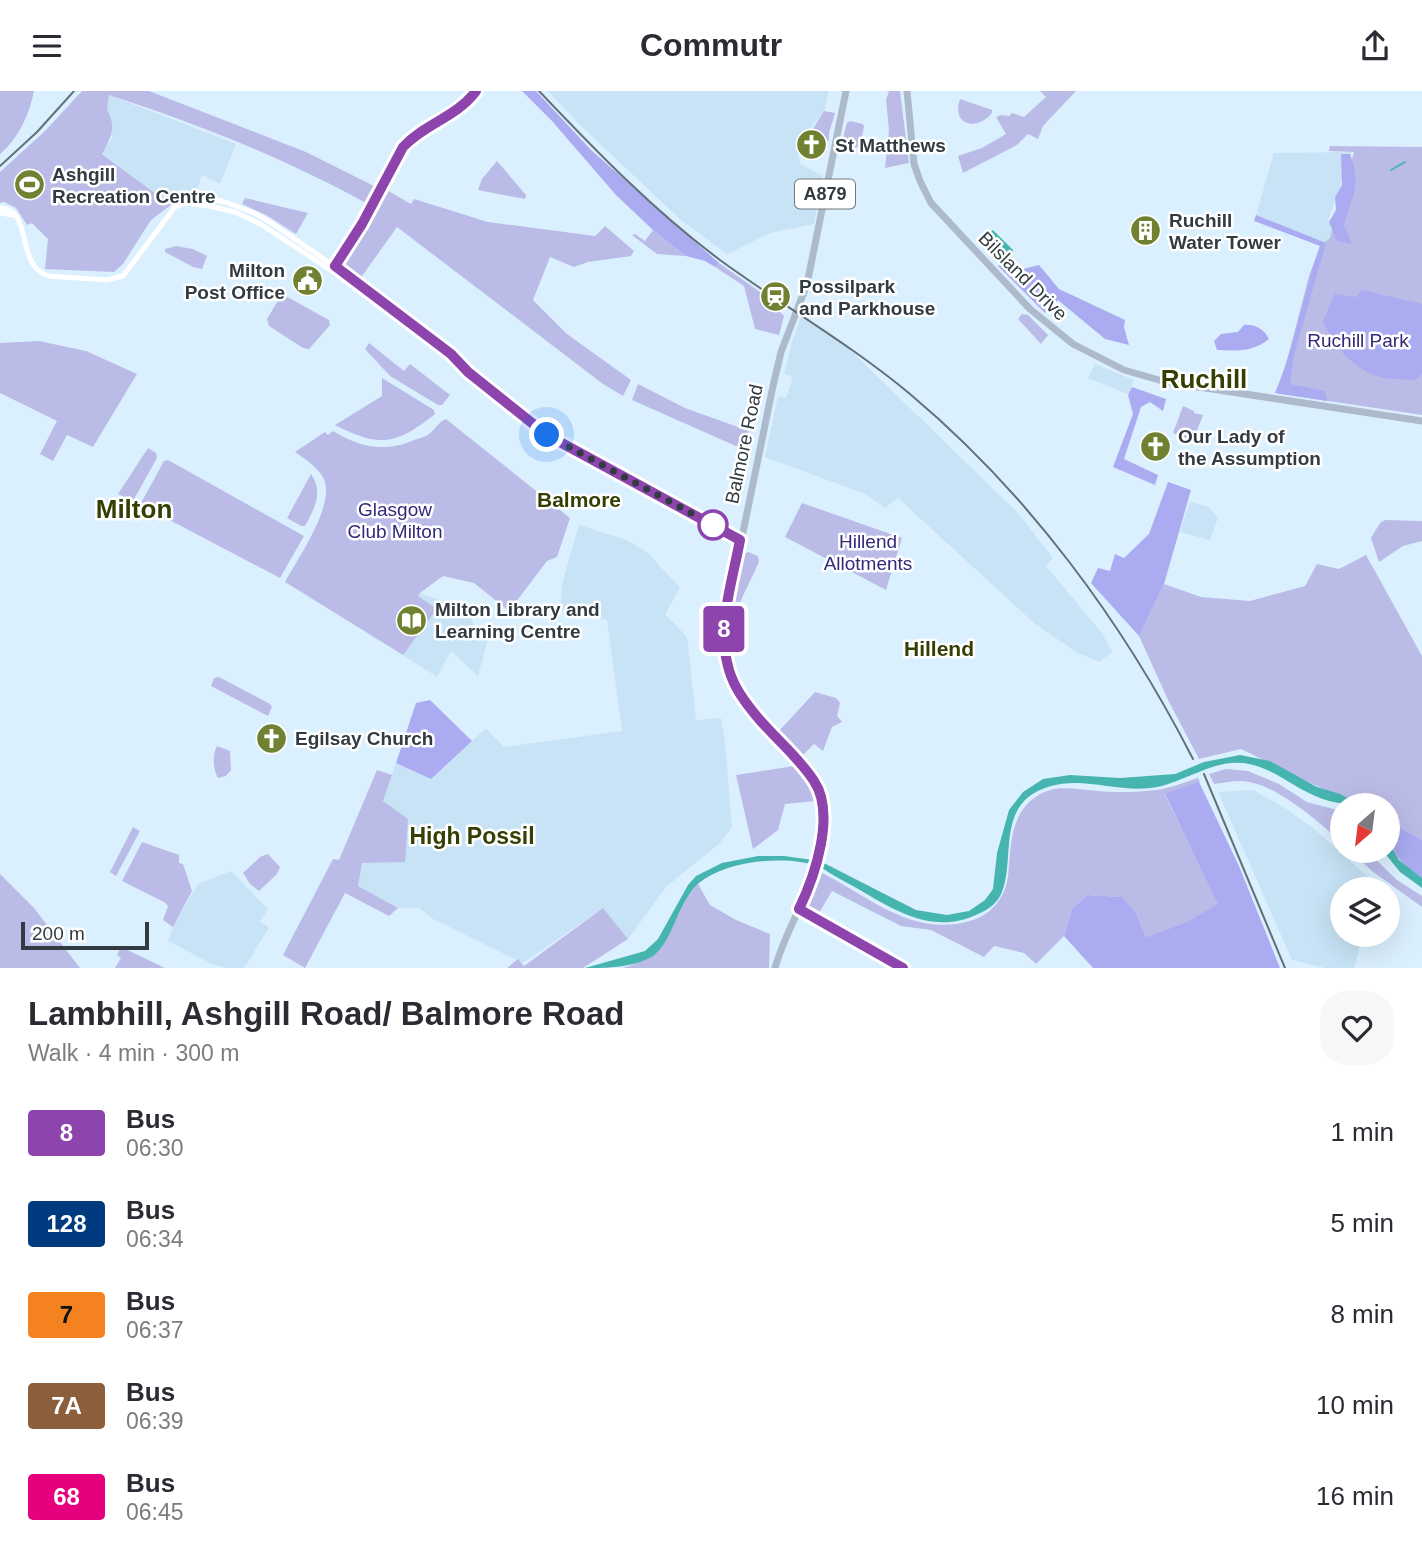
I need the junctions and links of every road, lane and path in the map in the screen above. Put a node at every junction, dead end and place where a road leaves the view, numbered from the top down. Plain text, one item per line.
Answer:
1 (846, 91) edge
2 (906, 91) edge
3 (0, 211) edge
4 (1422, 421) edge
5 (740, 540) junction
6 (799, 909) junction
7 (775, 968) edge
8 (902, 968) edge

1 - 5 main road, Balmore Road / A879
2 - 4 main road, Bilsland Drive
3 - 5 street
5 - 6 main road, Balmore Road / A879
6 - 7 main road, Balmore Road / A879
6 - 8 street

